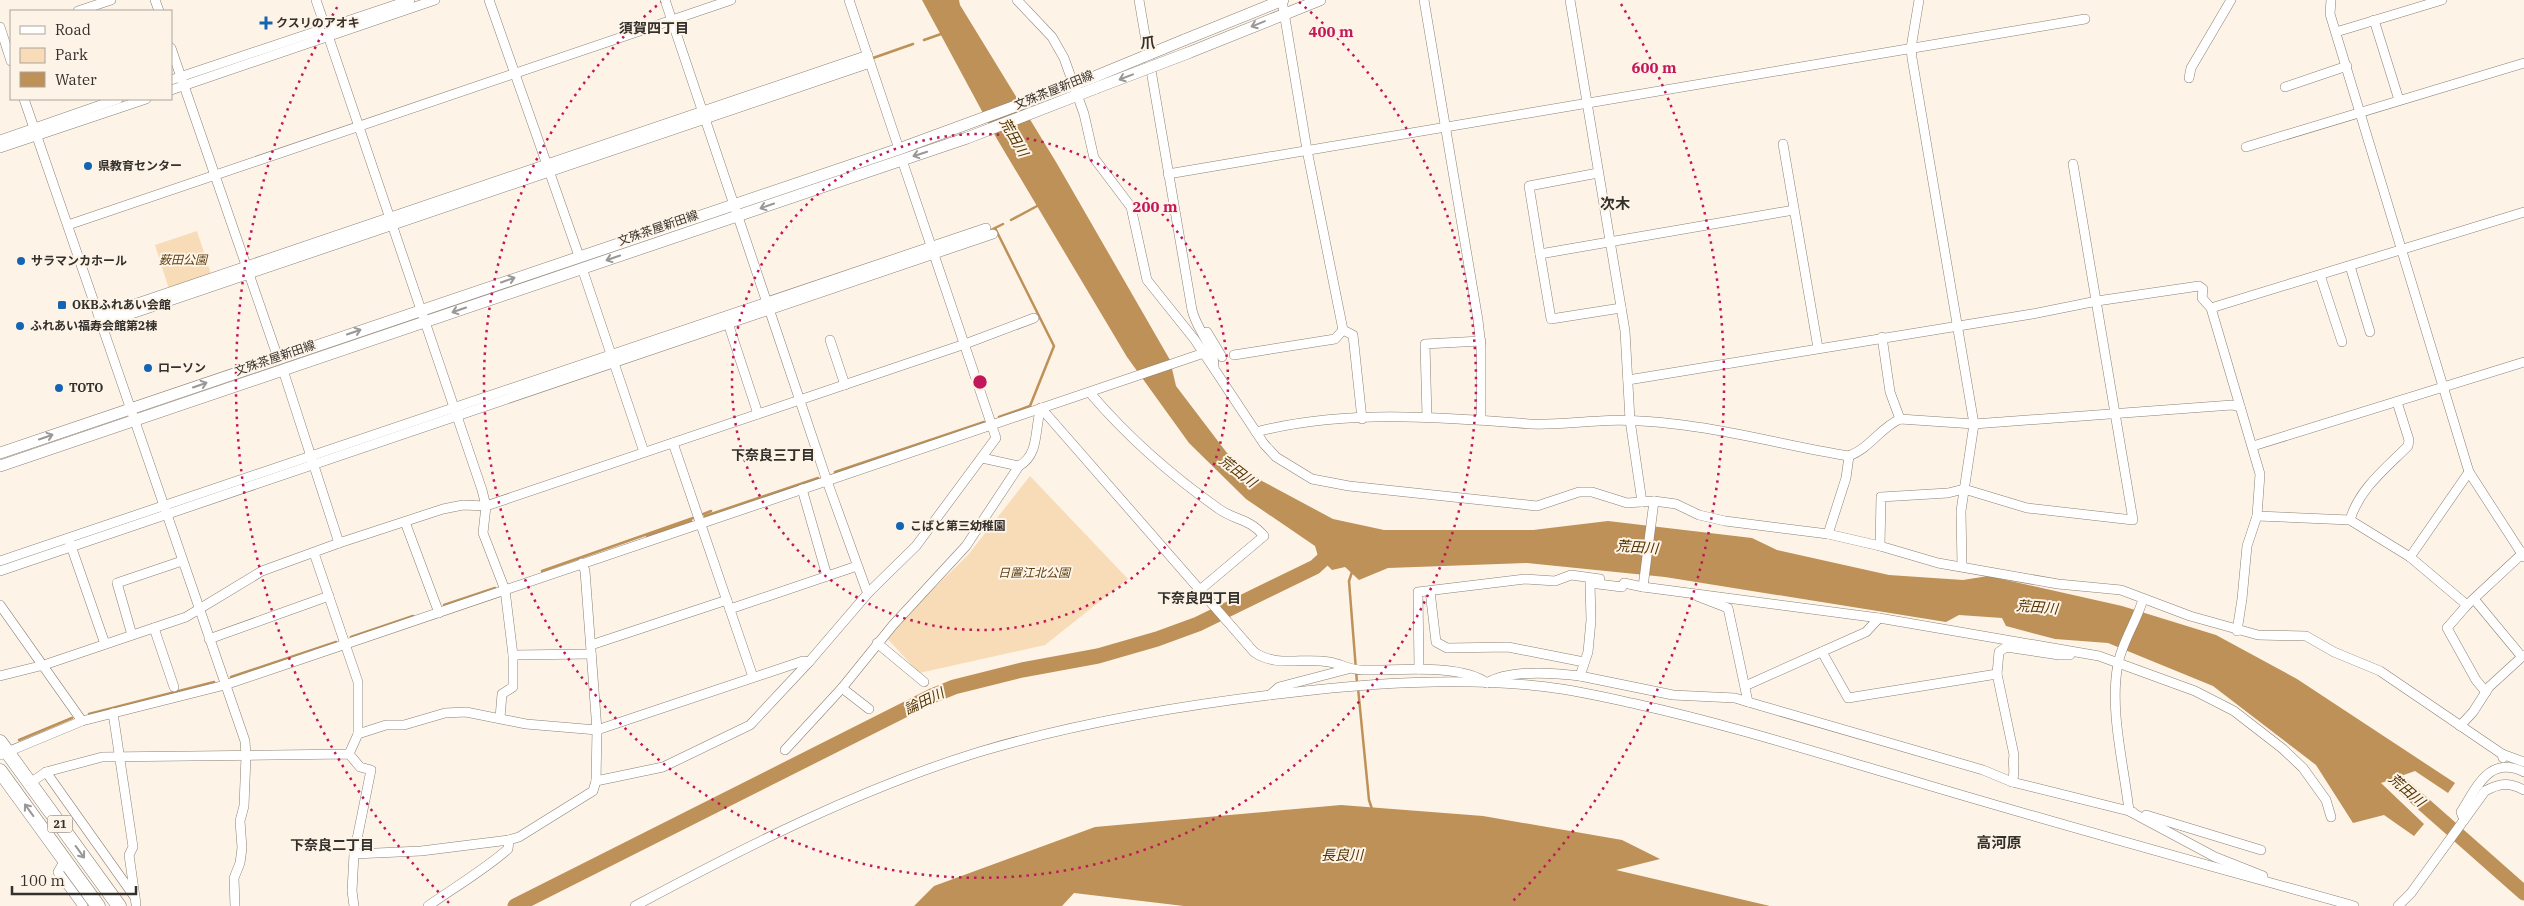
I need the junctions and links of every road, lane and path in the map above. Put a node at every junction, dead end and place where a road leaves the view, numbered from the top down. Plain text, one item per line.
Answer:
1 (111, 0) edge
2 (316, 0) edge
3 (410, 0) edge
4 (435, 0) edge
5 (489, 0) edge
6 (665, 0) edge
7 (731, 0) edge
8 (849, 0) edge
9 (1017, 0) edge
10 (1139, 0) edge
11 (1282, 0) edge
12 (1320, 0) edge
13 (1424, 0) edge
14 (1570, 0) edge
15 (1919, 0) edge
16 (2231, 0) edge
17 (2331, 0) edge
18 (2442, 0) edge
19 (81, 10) edge
20 (1285, 13) junction
21 (2085, 19) dead end
22 (672, 20) junction
23 (2374, 20) junction
24 (327, 32) junction
25 (2336, 32) junction
26 (4, 34) edge
27 (1911, 48) junction
28 (172, 51) edge
29 (10, 57) edge
30 (869, 59) junction
31 (2524, 62) edge
32 (2347, 66) junction
33 (515, 73) junction
34 (2190, 74) dead end
35 (181, 77) junction
36 (172, 80) edge
37 (1095, 83) junction
38 (184, 86) junction
39 (2285, 86) dead end
40 (172, 90) edge
41 (1076, 90) junction
42 (24, 100) edge
43 (115, 100) edge
44 (143, 100) edge
45 (2399, 100) junction
46 (1586, 103) junction
47 (703, 110) junction
48 (2361, 112) junction
49 (706, 120) junction
50 (359, 126) junction
51 (1444, 127) junction
52 (35, 132) junction
53 (0, 140) edge
54 (1782, 144) dead end
55 (2246, 147) dead end
56 (0, 148) edge
57 (1307, 150) junction
58 (900, 154) junction
59 (2073, 164) dead end
60 (548, 168) junction
61 (1168, 174) junction
62 (1598, 174) junction
63 (214, 175) junction
64 (734, 203) junction
65 (1794, 210) junction
66 (2524, 212) edge
67 (739, 215) junction
68 (392, 222) junction
69 (68, 225) junction
70 (990, 231) dead end
71 (1610, 242) junction
72 (933, 250) junction
73 (2401, 250) junction
74 (1540, 254) junction
75 (579, 256) junction
76 (2350, 266) junction
77 (582, 268) junction
78 (247, 270) junction
79 (2320, 275) junction
80 (2097, 301) junction
81 (768, 305) junction
82 (1621, 308) junction
83 (2211, 308) junction
84 (422, 309) junction
85 (1192, 310) junction
86 (1034, 318) dead end
87 (100, 320) junction
88 (427, 321) junction
89 (728, 323) junction
90 (1957, 325) junction
91 (1343, 330) junction
92 (2370, 332) dead end
93 (1882, 338) junction
94 (830, 340) dead end
95 (1481, 341) junction
96 (2342, 342) dead end
97 (965, 344) junction
98 (1818, 348) junction
99 (1200, 355) junction
100 (1234, 355) dead end
101 (1222, 357) dead end
102 (278, 358) junction
103 (612, 359) junction
104 (2524, 362) edge
105 (1214, 367) junction
106 (283, 370) junction
107 (1628, 380) junction
108 (845, 385) junction
109 (2443, 387) junction
110 (1094, 392) junction
111 (800, 400) junction
112 (2397, 402) junction
113 (2240, 407) junction
114 (1041, 408) junction
115 (130, 409) junction
116 (456, 412) junction
117 (758, 414) junction
118 (2115, 415) junction
119 (1427, 416) junction
120 (1362, 419) junction
121 (1481, 419) junction
122 (1900, 419) junction
123 (134, 420) junction
124 (1630, 420) junction
125 (992, 424) junction
126 (1974, 424) junction
127 (1256, 432) junction
128 (674, 443) junction
129 (2253, 446) junction
130 (644, 452) junction
131 (0, 453) edge
132 (310, 456) junction
133 (1849, 456) junction
134 (982, 458) junction
135 (0, 466) edge
136 (314, 466) junction
137 (1019, 466) junction
138 (2469, 472) junction
139 (827, 481) junction
140 (802, 489) junction
141 (1964, 489) junction
142 (1642, 502) junction
143 (1654, 505) junction
144 (486, 506) junction
145 (165, 510) junction
146 (2257, 516) junction
147 (2350, 520) junction
148 (406, 522) junction
149 (700, 524) junction
150 (1828, 534) junction
151 (70, 542) junction
152 (339, 543) junction
153 (1880, 546) junction
154 (314, 553) junction
155 (2523, 554) edge
156 (2410, 557) junction
157 (0, 561) edge
158 (182, 561) junction
159 (582, 563) junction
160 (857, 566) junction
161 (1962, 566) junction
162 (0, 571) edge
163 (827, 576) junction
164 (1624, 583) junction
165 (1643, 583) junction
166 (1201, 589) junction
167 (505, 590) junction
168 (1430, 591) junction
169 (869, 592) junction
170 (1694, 592) junction
171 (329, 596) junction
172 (2142, 601) junction
173 (2471, 602) junction
174 (728, 604) junction
175 (0, 605) edge
176 (199, 609) junction
177 (439, 613) junction
178 (1879, 618) junction
179 (154, 628) junction
180 (2236, 631) junction
181 (132, 635) junction
182 (209, 639) junction
183 (877, 643) junction
184 (105, 644) junction
185 (345, 645) junction
186 (591, 649) junction
187 (1822, 652) junction
188 (2077, 652) junction
189 (513, 655) junction
190 (2523, 656) edge
191 (2119, 660) junction
192 (809, 662) junction
193 (1584, 662) junction
194 (44, 665) junction
195 (1348, 669) junction
196 (1419, 669) junction
197 (1997, 674) junction
198 (0, 676) edge
199 (1580, 676) junction
200 (754, 677) junction
201 (924, 682) dead end
202 (1487, 684) junction
203 (225, 685) junction
204 (1745, 686) junction
205 (174, 687) dead end
206 (842, 688) junction
207 (2486, 692) junction
208 (1270, 695) junction
209 (1748, 702) junction
210 (869, 709) dead end
211 (113, 713) junction
212 (500, 718) junction
213 (82, 721) junction
214 (2460, 726) junction
215 (597, 730) junction
216 (358, 734) junction
217 (2, 750) edge
218 (785, 750) dead end
219 (349, 754) junction
220 (2502, 754) junction
221 (246, 756) junction
222 (118, 758) junction
223 (2524, 762) edge
224 (2503, 766) junction
225 (0, 771) edge
226 (46, 772) junction
227 (2524, 772) edge
228 (596, 782) junction
229 (2012, 782) junction
230 (30, 783) junction
231 (2524, 790) edge
232 (2129, 810) junction
233 (2330, 817) dead end
234 (2464, 820) junction
235 (510, 840) junction
236 (2261, 850) dead end
237 (354, 854) junction
238 (65, 860) junction
239 (2271, 883) junction
240 (135, 902) edge
241 (83, 906) edge
242 (98, 906) edge
243 (119, 906) edge
244 (235, 906) edge
245 (354, 906) edge
246 (428, 906) edge
247 (634, 906) edge
248 (2354, 906) edge
249 (2398, 906) edge

1 - 19 street
2 - 24 street
3 - 24 street
4 - 24 street
5 - 33 street
6 - 22 street
7 - 22 street
8 - 30 street
9 - 41 street
10 - 61 street
11 - 20 street
11 - 37 main road, 文殊茶屋新田線, bridge
12 - 20 main road, 文殊茶屋新田線
13 - 51 street
14 - 46 street
15 - 27 street
16 - 34 street
17 - 25 street
18 - 23 street
20 -> 37 main road, 文殊茶屋新田線, bridge
20 - 57 street
21 - 27 street
22 - 33 street
22 - 47 street
23 - 25 street
23 - 45 street
24 - 35 street
24 - 38 street
24 - 50 street
25 - 32 street
26 - 29 street
27 - 46 street
27 - 90 street
28 - 35 street
30 - 47 street
30 - 49 street
30 - 58 street
31 - 45 street
32 - 39 street
32 - 48 street
33 - 50 street
33 - 60 street
35 - 36 street
35 - 38 street
37 - 41 main road, 文殊茶屋新田線
38 - 40 street
38 - 63 street
41 - 58 main road, 文殊茶屋新田線
41 -> 58 main road, 文殊茶屋新田線
41 - 99 street
42 - 52 street
43 - 52 street
44 - 52 street
45 - 48 street
46 - 51 street
46 - 62 street
47 - 49 street
47 - 60 street
48 - 55 street
48 - 73 street
49 - 60 street
49 - 64 street
50 - 63 street
50 - 68 street
51 - 57 street
51 - 95 street
52 - 53 street
52 - 56 street
52 - 69 street
54 - 65 street
57 - 61 street
57 - 91 street
58 - 64 main road, 文殊茶屋新田線
58 -> 67 main road, 文殊茶屋新田線
58 - 72 street
59 - 80 street
60 - 68 street
60 - 75 street
61 - 85 street
62 - 71 street
62 - 74 street
63 - 69 street
63 - 78 street
64 - 67 street
64 - 75 main road, 文殊茶屋新田線
65 - 71 street
65 - 98 street
66 - 73 street
67 -> 77 main road, 文殊茶屋新田線
67 - 81 street
68 - 78 street
68 - 84 street
69 - 87 street
70 - 72 street
71 - 74 street
71 - 82 street
72 - 81 street
72 - 97 street
73 - 76 street
73 - 109 street
74 - 82 street
84 -> 75 main road, 文殊茶屋新田線
76 - 79 street
76 - 92 street
77 -> 88 main road, 文殊茶屋新田線
77 - 103 street
78 - 87 street
78 - 102 street
79 - 83 street
79 - 96 street
80 - 83 street
80 - 90 street
80 - 118 street
81 - 89 street
81 - 103 street
81 - 111 street
82 - 107 street
83 - 113 street
84 - 88 street
102 -> 84 main road, 文殊茶屋新田線
85 - 101 street
85 - 105 street
86 - 97 street
87 - 115 street
88 - 106 main road, 文殊茶屋新田線
88 - 116 street
89 - 103 street
89 - 117 street
90 - 93 street
90 - 126 street
91 - 100 street
91 - 120 street
93 - 98 street
93 - 122 street
94 - 108 street
95 - 119 street
95 - 121 street
97 - 108 street
97 - 125 street
98 - 107 street
99 - 105 street
99 - 110 street
115 -> 102 main road, 文殊茶屋新田線
103 - 116 street
103 - 130 street
104 - 109 street
105 - 127 street
106 - 123 main road, 文殊茶屋新田線
106 - 132 street
107 - 124 street
108 - 111 street
109 - 112 street
109 - 138 street
110 - 114 street
110 - 166 street
111 - 117 street
111 - 139 street
112 - 129 street
112 - 147 street
113 - 118 street
113 - 129 street
114 - 125 street
114 - 137 street
114 - 166 street
115 - 123 street
131 -> 115 main road, 文殊茶屋新田線
116 - 132 street
116 - 136 street
116 - 144 street
117 - 128 street
118 - 126 street
118 - 141 street
119 - 120 street
119 - 121 street
120 - 127 street
121 - 124 street
122 - 126 street
122 - 133 street
123 - 135 main road, 文殊茶屋新田線
123 - 145 street
124 - 133 street
124 - 142 street
125 - 134 street
125 - 139 street
126 - 141 street
127 - 142 street
128 - 130 street
128 - 149 street
129 - 146 street
130 - 144 street
132 - 136 street
132 - 145 street
133 - 150 street
134 - 137 street
134 - 169 street
136 - 145 street
136 - 152 street
137 - 183 street
138 - 155 street
138 - 156 street
139 - 140 street
139 - 160 street
140 - 149 street
140 - 163 street
141 - 153 street
141 - 161 street
142 - 143 street
143 - 150 street
143 - 165 street
144 - 148 street
144 - 167 street
145 - 151 street
145 - 158 street
146 - 147 street
146 - 180 street
147 - 156 street
148 - 152 street
148 - 177 street
149 - 159 street
149 - 174 street
150 - 153 street
151 - 157 street
151 - 162 street
151 - 184 street
152 - 154 street
153 - 161 street
154 - 171 street
154 - 176 street
155 - 173 street
156 - 173 street
158 - 176 street
158 - 181 street
159 - 167 street
159 - 186 street
160 - 163 street
160 - 169 street
161 - 172 street
163 - 174 street
164 - 165 street
164 - 168 street
164 - 193 street
165 - 170 street
166 - 195 street
167 - 177 street
167 - 189 street
168 - 193 street
168 - 196 street
169 - 192 street
170 - 178 street
170 - 204 street
171 - 182 street
171 - 185 street
172 - 180 street
172 - 191 street
173 - 190 street
173 - 207 street
174 - 186 street
174 - 200 street
175 - 194 street
176 - 179 street
176 - 182 street
177 - 185 street
178 - 187 street
178 - 188 street
179 - 181 street
179 - 205 street
180 - 214 street
181 - 184 street
182 - 203 street
183 - 201 street
183 - 206 street
184 - 194 street
185 - 203 street
185 - 216 street
186 - 189 street
186 - 215 street
187 - 197 street
187 - 204 street
188 - 191 street
188 - 197 street
189 - 212 street
190 - 207 street
191 - 232 street
191 - 233 street
192 - 200 street
192 - 228 street
193 - 199 street
194 - 198 street
194 - 213 street
195 - 196 street
195 - 208 street
196 - 202 street
197 - 229 street
199 - 202 street
199 - 209 street
200 - 215 street
202 - 208 street
202 - 239 street
203 - 211 street
203 - 221 street
204 - 209 street
206 - 210 street
206 - 218 street
207 - 214 street
208 - 247 street
209 - 229 street
211 - 213 street
211 - 222 street
212 - 215 street
212 - 216 street
213 - 217 street
214 - 220 street
215 - 228 street
216 - 219 street
217 - 230 highway, 21
219 - 221 street
219 - 237 street
220 - 223 street
220 - 224 street
221 - 222 street
221 - 244 street
222 - 226 street
222 - 240 street
224 - 227 street
224 - 234 street
238 -> 225 highway, 21
226 - 230 street
226 - 240 street
228 - 235 street
229 - 232 street
230 -> 243 highway, 21
231 - 234 street
232 - 236 street
232 - 239 street
234 - 249 street
235 - 237 street
235 - 246 street
237 - 245 street
238 - 241 street
238 - 242 highway, 21
239 - 248 street

